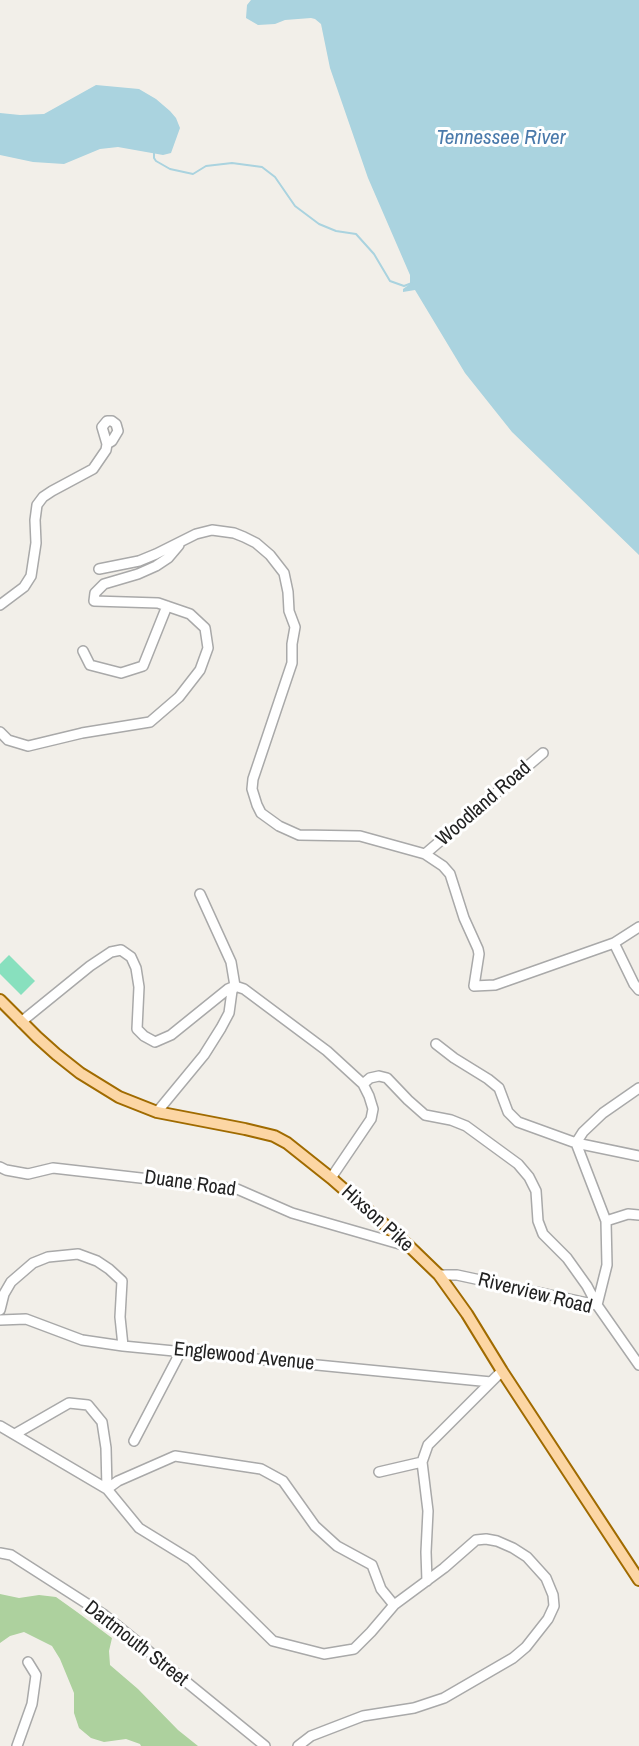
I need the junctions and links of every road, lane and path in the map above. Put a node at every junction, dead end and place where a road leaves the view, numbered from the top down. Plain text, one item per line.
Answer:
1 (107, 444) dead end
2 (184, 540) junction
3 (99, 569) dead end
4 (0, 605) edge
5 (167, 606) junction
6 (83, 651) dead end
7 (0, 732) edge
8 (543, 753) dead end
9 (425, 854) junction
10 (200, 894) dead end
11 (639, 927) edge
12 (614, 943) junction
13 (235, 986) junction
14 (639, 990) edge
15 (0, 1000) edge
16 (21, 1022) junction
17 (436, 1044) dead end
18 (363, 1084) junction
19 (639, 1088) edge
20 (158, 1112) junction
21 (576, 1143) junction
22 (639, 1156) edge
23 (0, 1167) edge
24 (331, 1178) junction
25 (639, 1215) edge
26 (606, 1221) junction
27 (410, 1247) junction
28 (439, 1275) junction
29 (597, 1305) junction
30 (0, 1310) edge
31 (0, 1320) edge
32 (123, 1346) junction
33 (181, 1351) junction
34 (639, 1365) edge
35 (502, 1371) junction
36 (491, 1382) junction
37 (0, 1426) edge
38 (15, 1434) junction
39 (134, 1441) dead end
40 (422, 1462) junction
41 (379, 1472) dead end
42 (107, 1489) junction
43 (0, 1553) edge
44 (639, 1580) edge
45 (427, 1581) junction
46 (394, 1605) junction
47 (28, 1662) dead end
48 (17, 1746) edge
49 (265, 1746) edge
50 (298, 1746) edge

1 - 4 street
2 - 3 street
2 - 5 street
2 - 9 street
5 - 6 street
5 - 7 street
8 - 9 street, Woodland Road
9 - 12 street
10 - 13 street
11 - 12 street
12 - 14 street
13 - 16 street
13 - 18 street
13 - 20 street
15 - 16 main road, Hixson Pike
16 - 20 main road, Hixson Pike
17 - 21 street
18 - 24 street
18 - 29 street
19 - 21 street
20 - 24 main road, Hixson Pike
21 - 22 street
21 - 26 street
23 - 27 street, Duane Road
24 - 27 main road, Hixson Pike
25 - 26 street
26 - 29 street
27 - 28 main road, Hixson Pike
28 - 29 street, Riverview Road
28 - 35 main road, Hixson Pike
29 - 34 street, Riverview Road
30 - 32 street
31 - 32 street, Englewood Avenue
32 - 33 street, Englewood Avenue
33 - 36 street, Englewood Avenue
33 - 39 street
35 - 36 street
35 - 44 main road, Hixson Pike
36 - 40 street
37 - 38 street
38 - 42 street
38 - 42 street
40 - 41 street
40 - 45 street
42 - 46 street
42 - 46 street
43 - 49 street, Dartmouth Street
45 - 46 street
45 - 50 street
47 - 48 street

